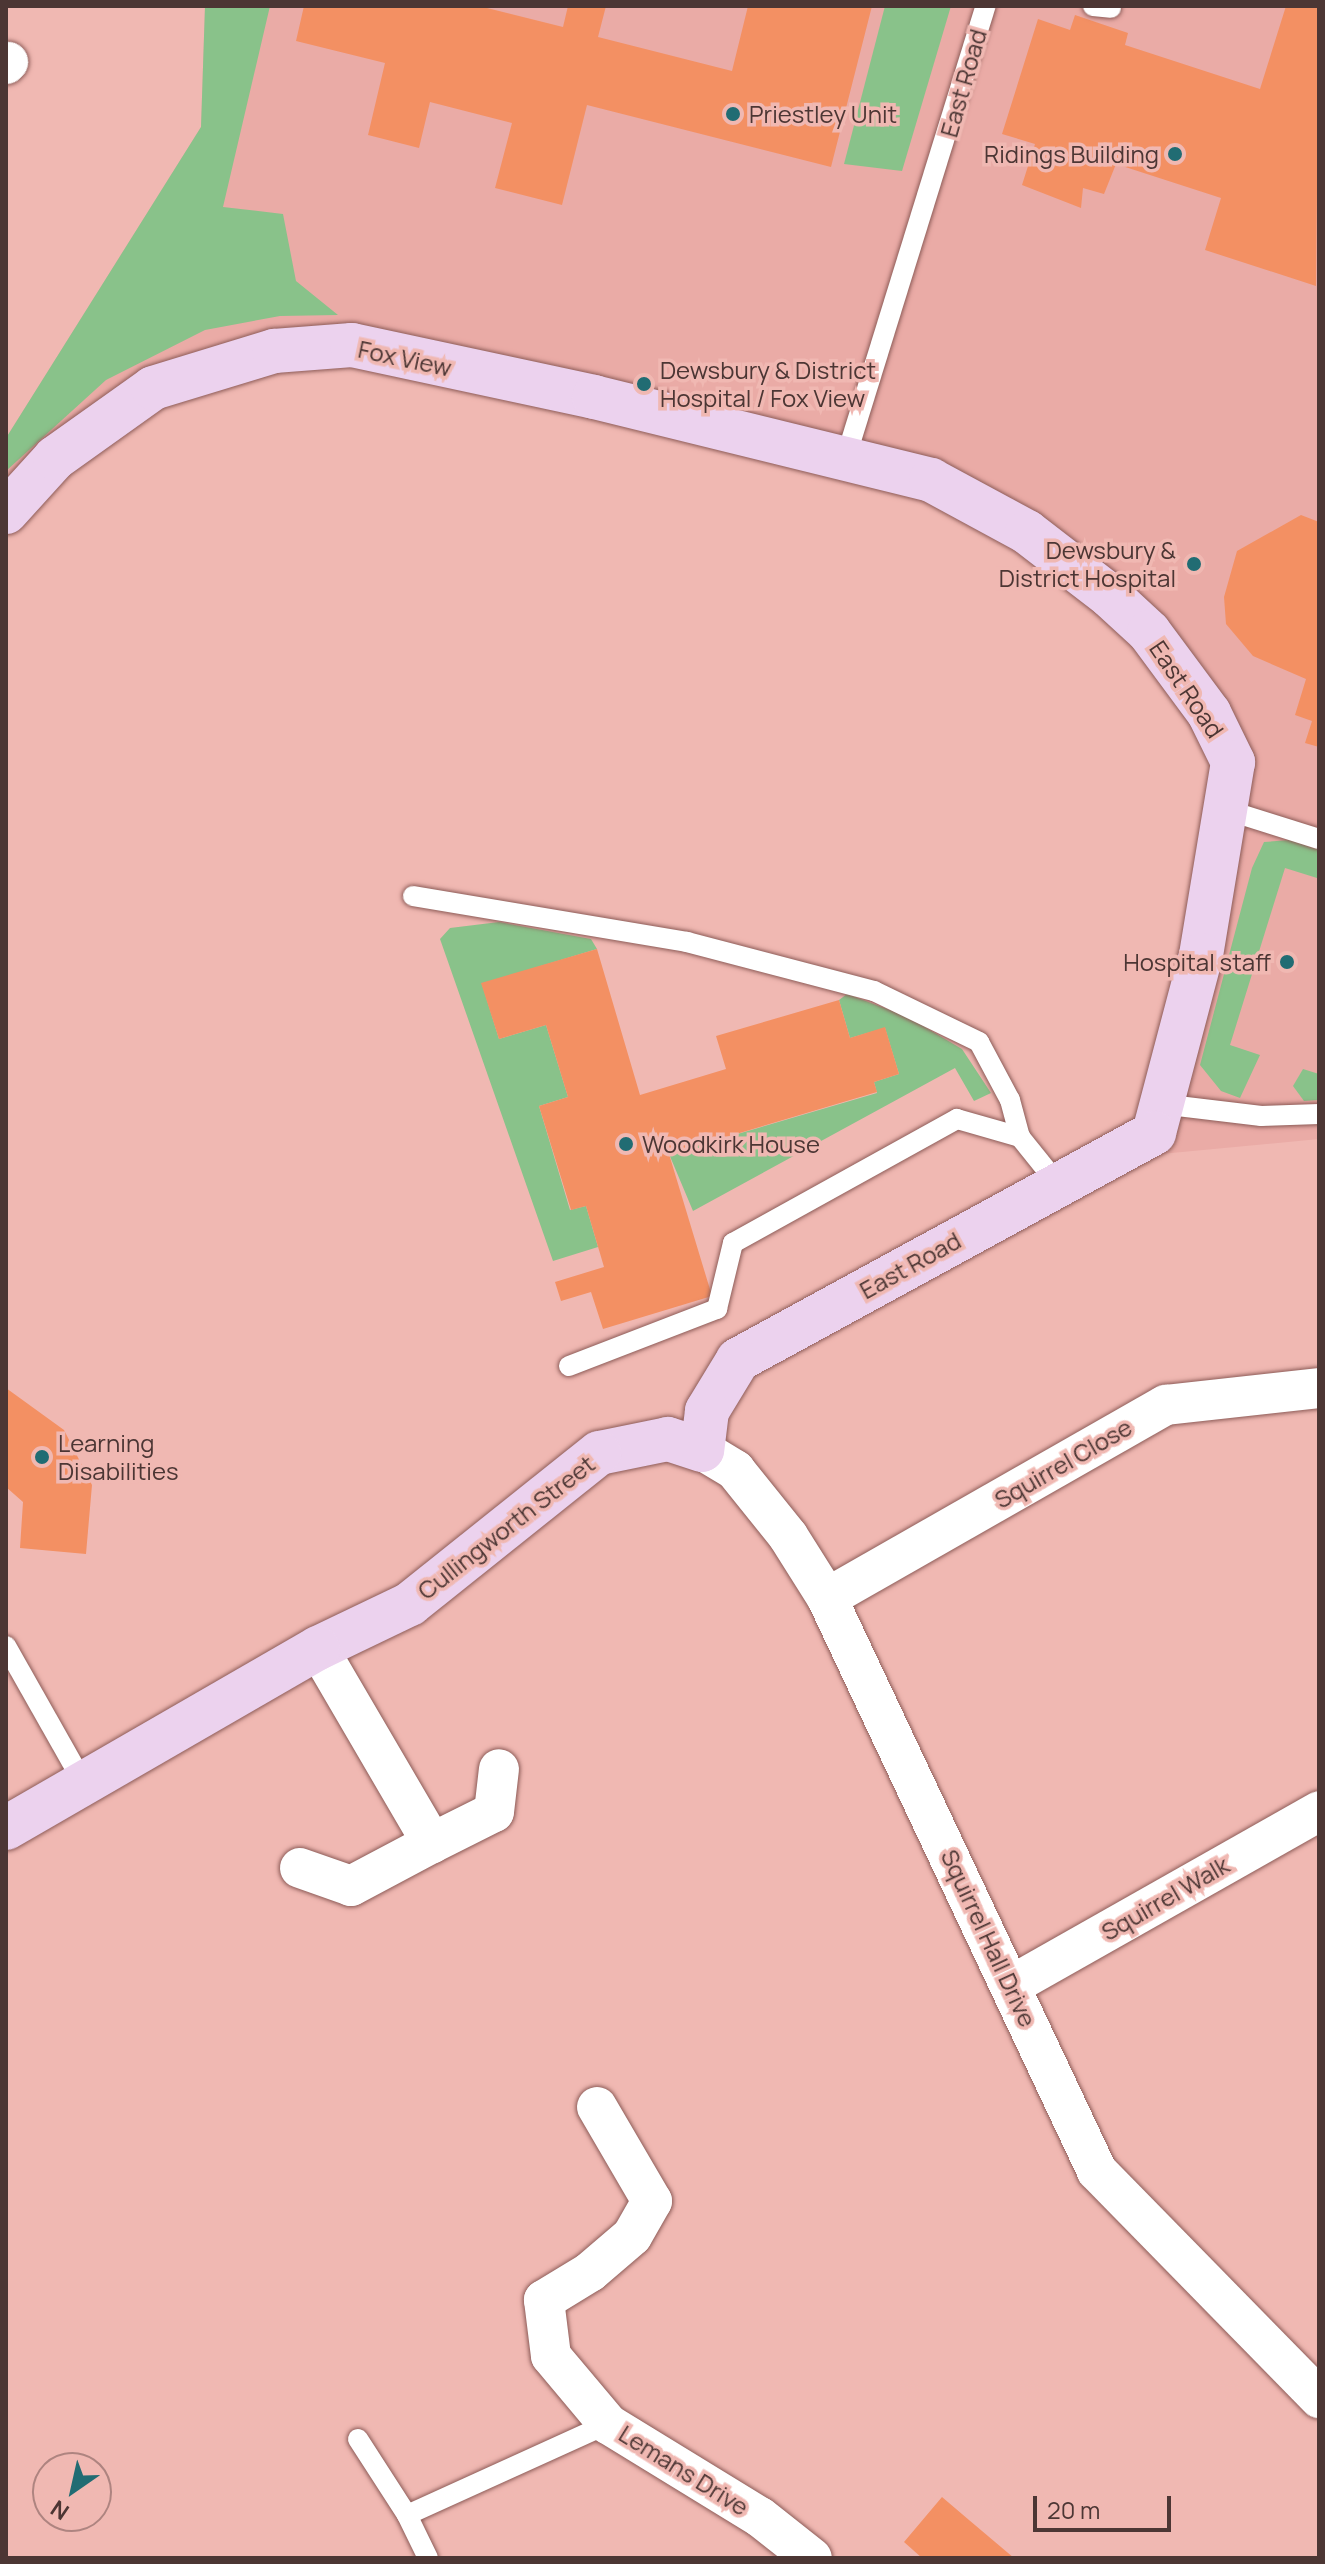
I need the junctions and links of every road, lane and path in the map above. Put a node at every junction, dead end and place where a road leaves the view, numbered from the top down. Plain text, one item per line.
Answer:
1 (986, 6) edge
2 (846, 457) junction
3 (6, 512) edge
4 (1227, 810) junction
5 (1319, 839) edge
6 (413, 896) dead end
7 (1161, 1104) junction
8 (1319, 1114) edge
9 (1020, 1137) junction
10 (1057, 1183) junction
11 (569, 1366) dead end
12 (1319, 1388) edge
13 (702, 1450) junction
14 (827, 1598) junction
15 (6, 1646) edge
16 (318, 1648) junction
17 (499, 1769) dead end
18 (84, 1784) junction
19 (1319, 1811) edge
20 (6, 1828) edge
21 (432, 1843) junction
22 (300, 1868) dead end
23 (1012, 1985) junction
24 (597, 2107) dead end
25 (1319, 2398) edge
26 (608, 2424) junction
27 (358, 2439) dead end
28 (407, 2515) junction
29 (428, 2558) edge
30 (812, 2558) edge

1 - 2 lane, East Road
2 - 3 street, Fox View
2 - 4 street, East Road
4 - 5 lane
4 - 7 street, East Road
6 - 9 lane
7 - 8 lane
7 - 10 street, East Road
9 - 10 lane
9 - 11 lane
10 - 13 street, East Road
12 - 14 street, Squirrel Close
13 - 14 street, Squirrel Hall Drive
13 - 16 street, Cullingworth Street
14 - 23 street, Squirrel Hall Drive
15 - 18 lane
16 - 18 street, Cullingworth Street
16 - 21 street
17 - 21 street
18 - 20 street, Cullingworth Street
19 - 23 street, Squirrel Walk
21 - 22 street
23 - 25 street, Squirrel Hall Drive
24 - 26 street, Lemans Drive
26 - 28 lane
26 - 30 street, Lemans Drive
27 - 28 lane
28 - 29 lane

